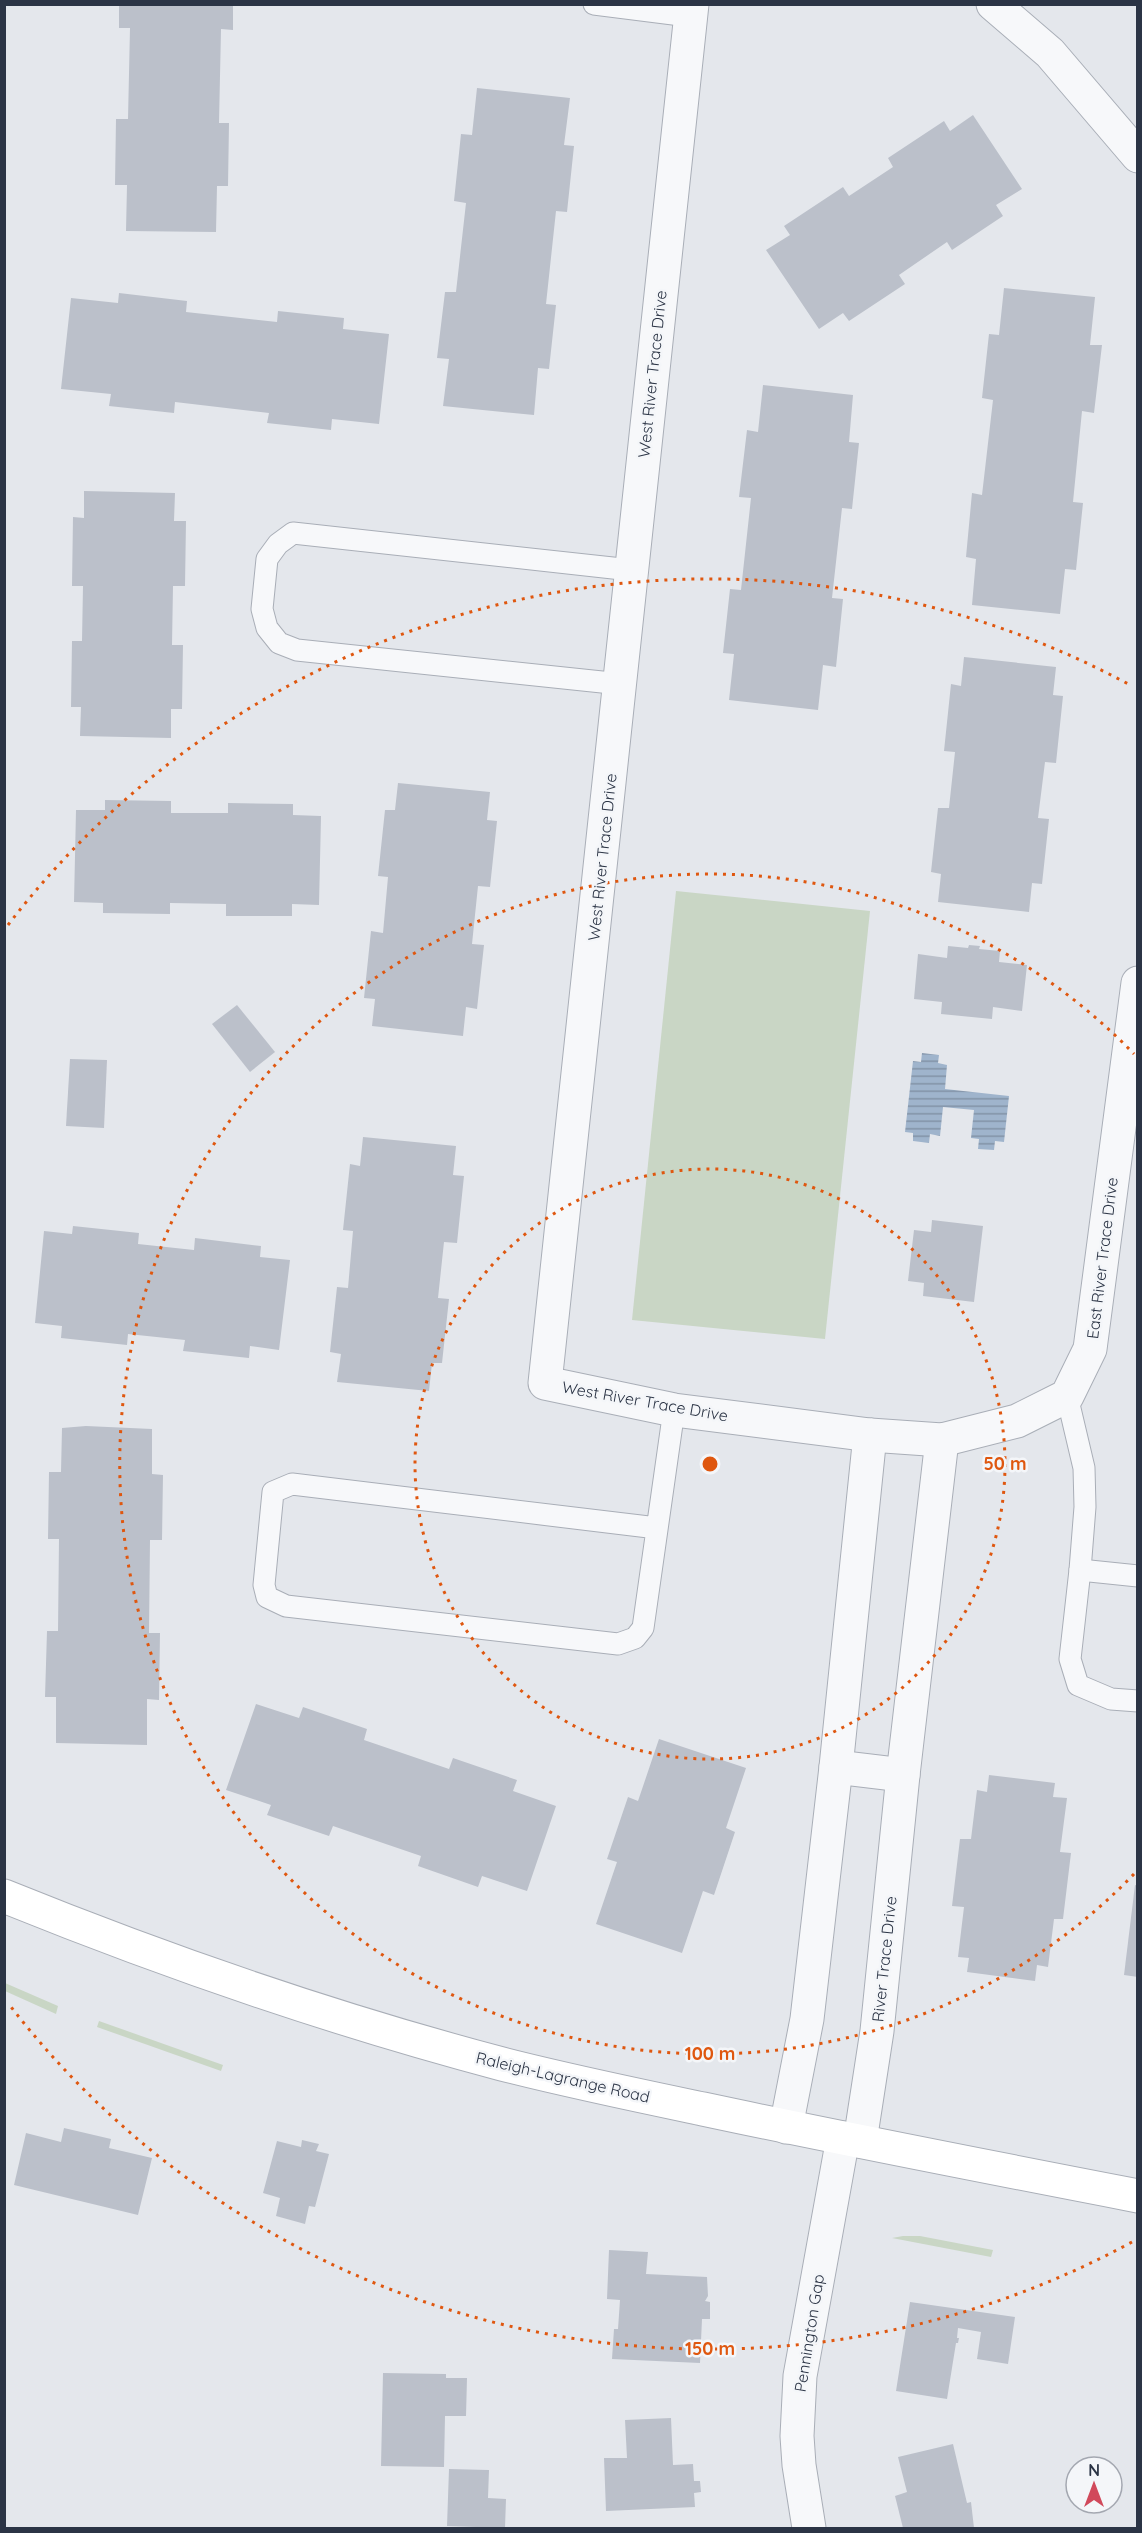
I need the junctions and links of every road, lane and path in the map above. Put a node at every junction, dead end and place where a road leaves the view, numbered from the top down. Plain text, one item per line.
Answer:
1 (594, 4) edge
2 (993, 4) edge
3 (690, 10) edge
4 (1137, 156) edge
5 (631, 570) junction
6 (621, 684) junction
7 (1137, 983) edge
8 (1067, 1396) junction
9 (674, 1410) junction
10 (870, 1435) junction
11 (942, 1440) junction
12 (657, 1528) junction
13 (1080, 1570) junction
14 (1137, 1576) edge
15 (1137, 1701) edge
16 (836, 1767) junction
17 (903, 1775) junction
18 (4, 1896) edge
19 (786, 2127) junction
20 (851, 2140) junction
21 (1137, 2196) edge
22 (809, 2529) edge

1 - 3 lane
2 - 4 street
3 - 5 street, West River Trace Drive
5 - 6 street, West River Trace Drive
5 - 6 lane
6 - 9 street, West River Trace Drive
7 - 8 street, East River Trace Drive
8 - 11 street
8 - 13 lane
9 - 10 street, West River Trace Drive
9 - 12 lane
10 - 11 street
10 - 16 street
11 - 17 street, River Trace Drive
12 - 12 lane
13 - 14 lane
13 - 15 lane
16 - 17 street
16 - 19 street
17 - 20 street, River Trace Drive
18 - 19 main road, Raleigh-Lagrange Road
19 - 20 main road, Raleigh-Lagrange Road
20 - 21 main road, Raleigh-Lagrange Road
20 - 22 street, Pennington Gap

